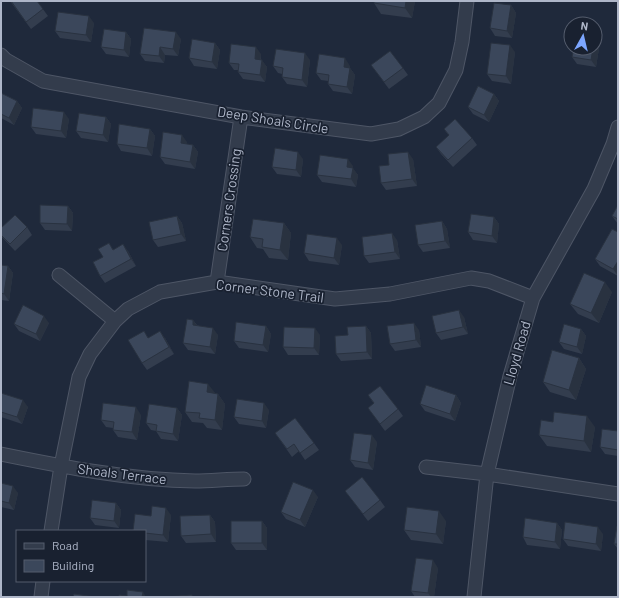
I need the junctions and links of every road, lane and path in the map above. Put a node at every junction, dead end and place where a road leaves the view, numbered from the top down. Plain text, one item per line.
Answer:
1 (467, 1) edge
2 (1, 55) edge
3 (241, 117) junction
4 (618, 127) edge
5 (59, 276) dead end
6 (217, 282) junction
7 (533, 298) junction
8 (115, 321) junction
9 (1, 454) edge
10 (61, 466) junction
11 (426, 467) dead end
12 (487, 474) junction
13 (244, 479) dead end
14 (618, 494) edge
15 (51, 530) edge
16 (43, 582) edge
17 (41, 597) edge
18 (474, 597) edge

1 - 3 street, Deep Shoals Circle
2 - 3 street, Deep Shoals Circle
3 - 6 street, Corners Crossing
4 - 7 street, Lloyd Road
5 - 8 street
6 - 7 street, Corner Stone Trail
6 - 8 street, Corner Stone Trail
7 - 12 street, Lloyd Road
8 - 10 street, Corner Stone Trail
9 - 10 street, Shoals Terrace
10 - 13 street, Shoals Terrace
10 - 15 street, Corner Stone Trail
11 - 12 street
12 - 14 street
12 - 18 street, Lloyd Road
16 - 17 street

